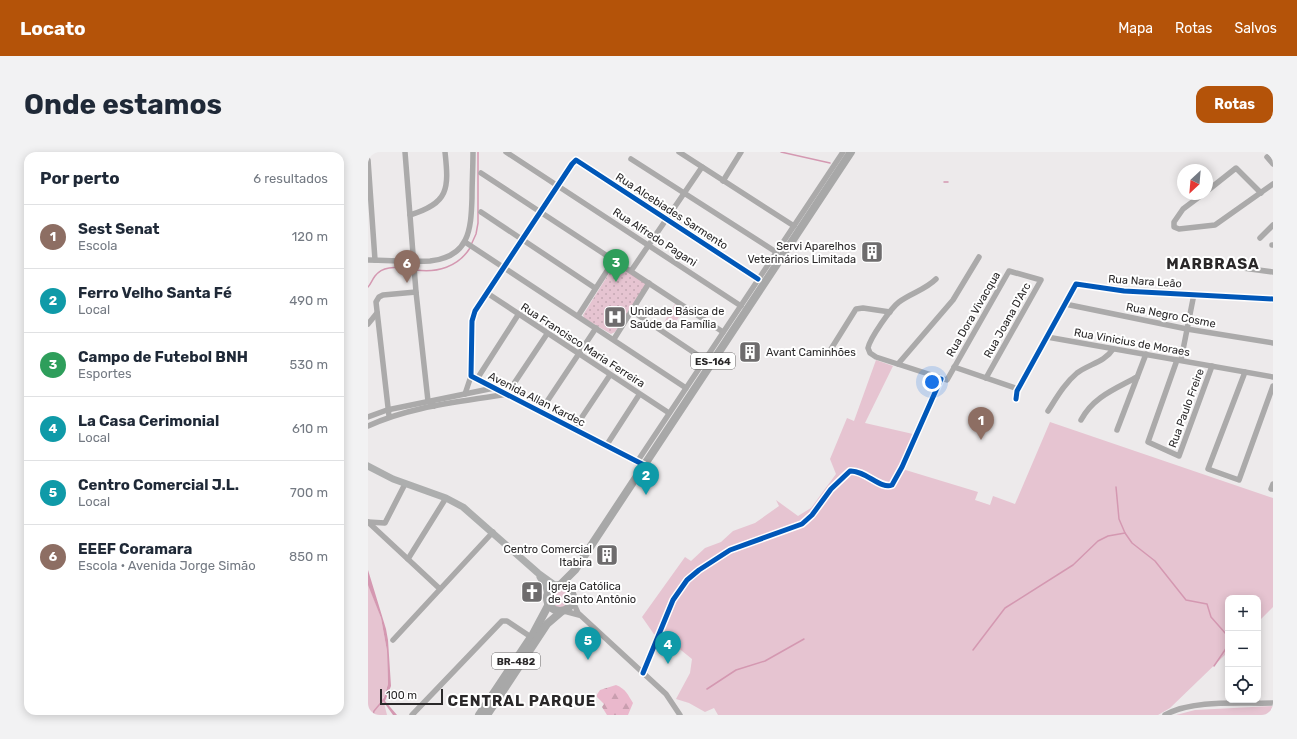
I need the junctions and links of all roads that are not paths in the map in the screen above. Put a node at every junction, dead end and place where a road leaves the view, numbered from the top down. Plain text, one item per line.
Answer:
1 (405, 152) edge
2 (445, 152) edge
3 (473, 152) edge
4 (506, 152) edge
5 (679, 152) edge
6 (741, 152) edge
7 (843, 152) edge
8 (851, 152) edge
9 (1267, 157) dead end
10 (631, 159) dead end
11 (368, 160) edge
12 (576, 160) joint
13 (1273, 164) edge
14 (702, 167) junction
15 (481, 173) dead end
16 (722, 180) junction
17 (1273, 184) edge
18 (369, 186) edge
19 (558, 186) junction
20 (1213, 186) edge
21 (1261, 193) junction
22 (684, 194) junction
23 (1196, 200) edge
24 (816, 207) junction
25 (805, 210) junction
26 (481, 212) dead end
27 (541, 212) junction
28 (410, 215) junction
29 (667, 219) junction
30 (1273, 225) edge
31 (794, 226) junction
32 (1260, 238) dead end
33 (522, 239) junction
34 (469, 244) junction
35 (649, 246) junction
36 (776, 252) junction
37 (978, 256) dead end
38 (368, 260) edge
39 (375, 260) junction
40 (614, 260) junction
41 (414, 266) junction
42 (504, 268) junction
43 (1243, 268) dead end
44 (1009, 271) joint
45 (631, 272) junction
46 (1273, 272) edge
47 (936, 279) dead end
48 (758, 280) junction
49 (649, 283) junction
50 (596, 288) junction
51 (416, 292) junction
52 (487, 293) junction
53 (1194, 294) junction
54 (1273, 299) edge
55 (1065, 304) junction
56 (741, 306) junction
57 (632, 311) junction
58 (890, 312) junction
59 (377, 313) junction
60 (518, 315) junction
61 (578, 316) junction
62 (368, 324) edge
63 (596, 328) junction
64 (1187, 329) junction
65 (723, 332) junction
66 (547, 334) junction
67 (1047, 337) junction
68 (614, 339) junction
69 (1273, 343) edge
70 (831, 349) dead end
71 (1113, 349) junction
72 (1146, 354) junction
73 (578, 355) junction
74 (709, 360) junction
75 (1179, 360) junction
76 (898, 364) junction
77 (1212, 366) junction
78 (954, 367) junction
79 (1245, 372) junction
80 (610, 375) junction
81 (471, 376) junction
82 (1137, 377) junction
83 (1273, 377) edge
84 (986, 378) junction
85 (477, 379) junction
86 (941, 379) junction
87 (1273, 386) edge
88 (495, 388) junction
89 (686, 388) junction
90 (1018, 389) junction
91 (465, 394) junction
92 (507, 394) junction
93 (640, 394) junction
94 (450, 397) junction
95 (1016, 399) dead end
96 (428, 401) junction
97 (451, 403) junction
98 (434, 406) junction
99 (387, 410) junction
100 (1048, 410) dead end
101 (540, 412) junction
102 (669, 413) junction
103 (389, 416) junction
104 (368, 418) edge
105 (1081, 420) dead end
106 (368, 426) edge
107 (574, 429) junction
108 (1117, 430) dead end
109 (606, 446) junction
110 (640, 464) junction
111 (368, 466) edge
112 (405, 484) junction
113 (1273, 484) edge
114 (1273, 489) edge
115 (446, 498) junction
116 (368, 522) edge
117 (493, 532) junction
118 (408, 559) junction
119 (575, 570) junction
120 (538, 574) junction
121 (558, 585) junction
122 (440, 589) junction
123 (548, 596) junction
124 (571, 596) junction
125 (549, 604) junction
126 (562, 611) junction
127 (581, 616) junction
128 (532, 637) junction
129 (394, 640) dead end
130 (643, 673) junction
131 (1273, 703) edge
132 (412, 715) edge
133 (479, 715) edge
134 (486, 715) edge
135 (680, 715) edge
136 (1165, 715) edge

1 - 28 street
2 - 28 street
3 - 34 street
4 - 19 street, Rua Alfredo Pagani
5 - 14 street
6 - 16 street
7 - 25 street
8 - 24 highway, ES-164
9 - 13 street
10 - 22 street
11 - 18 street
12 - 19 street, Avenida Allan Kardec
12 - 29 street, Rua Alcebiades Sarmento
14 - 16 street
14 - 22 street
15 - 27 street
16 - 31 street
17 - 21 street
18 - 39 street
19 - 27 street, Avenida Allan Kardec
19 - 35 street, Rua Alfredo Pagani
20 - 21 street
21 - 23 street
22 - 29 street
22 - 36 street
24 - 25 highway
24 - 74 highway, ES-164
25 - 31 street
26 - 33 street
27 - 33 street, Avenida Allan Kardec
27 - 40 street
28 - 41 street
29 - 35 street
29 - 48 street, Rua Alcebiades Sarmento
30 - 32 street
31 - 36 street
33 - 42 street, Avenida Allan Kardec
33 - 50 street
34 - 41 street
34 - 42 street
35 - 45 street
35 - 56 street, Rua Alfredo Pagani
36 - 48 street
37 - 76 street
38 - 39 street
39 - 41 street
40 - 45 street
40 - 50 street
41 - 51 street
42 - 52 street, Avenida Allan Kardec
42 - 61 street
43 - 46 street
44 - 78 street, Rua Dora Vivacqua
44 - 84 street, Rua Joana D'Arc
45 - 49 street
47 - 58 street
48 - 56 street
49 - 57 street
49 - 65 street
50 - 61 street
51 - 59 street
51 - 96 street
52 - 60 street, Rua Francisco Maria Ferreira
52 - 81 street, Avenida Allan Kardec
53 - 54 street, Rua Nara Leão
53 - 55 street, Rua Nara Leão
53 - 64 street
55 - 64 street, Rua Negro Cosme
55 - 67 street, Rua Nara Leão
56 - 65 street
57 - 68 street
57 - 74 street
58 - 70 street
58 - 76 street
59 - 62 street
59 - 99 street
60 - 66 street, Rua Francisco Maria Ferreira
60 - 85 street
61 - 63 street
63 - 68 street
63 - 73 street
64 - 69 street, Rua Negro Cosme
64 - 75 street
65 - 74 street
66 - 73 street, Rua Francisco Maria Ferreira
66 - 92 street
67 - 71 street, Rua Vinicius de Moraes
67 - 90 street
68 - 89 street
71 - 72 street, Rua Vinicius de Moraes
71 - 100 street
72 - 75 street, Rua Vinicius de Moraes
72 - 82 street
73 - 80 street, Rua Francisco Maria Ferreira
73 - 101 street
74 - 89 street
74 - 110 highway, ES-164
75 - 77 street, Rua Vinicius de Moraes
75 - 77 street, Rua Paulo Freire
76 - 86 street
77 - 79 street, Rua Vinicius de Moraes
78 - 84 street
78 - 86 street
79 - 83 street, Rua Vinicius de Moraes
79 - 87 street
80 - 93 street, Rua Francisco Maria Ferreira
80 - 107 street
81 - 85 street, Avenida Allan Kardec
81 - 91 street
82 - 105 street
82 - 108 street
84 - 90 street
85 - 88 street, Avenida Allan Kardec
86 - 130 street
88 - 91 street
88 - 92 street, Avenida Allan Kardec
89 - 102 street
90 - 95 street
91 - 94 street
92 - 97 street
92 - 101 street, Avenida Allan Kardec
93 - 102 street, Rua Francisco Maria Ferreira
93 - 109 street
94 - 96 street
94 - 97 street
96 - 98 street
96 - 99 street
97 - 98 street
98 - 103 street
99 - 103 street
99 - 104 street
101 - 107 street, Avenida Allan Kardec
102 - 110 street
103 - 106 street
107 - 109 street, Avenida Allan Kardec
109 - 110 street, Avenida Allan Kardec
110 - 119 highway, ES-164
111 - 112 main road
112 - 115 main road
112 - 116 street
113 - 114 street
115 - 117 main road
115 - 118 street
116 - 118 street
117 - 120 main road
117 - 122 street
118 - 122 street
119 - 121 highway
119 - 124 highway
120 - 121 main road
120 - 123 main road
121 - 123 highway
121 - 124 highway
122 - 129 street
123 - 125 highway
124 - 126 highway
124 - 127 street
125 - 126 highway
125 - 128 highway, BR-482
126 - 127 street
126 - 134 highway, BR-482
127 - 130 street
128 - 132 street
128 - 133 highway, BR-482
130 - 135 street
131 - 136 street

